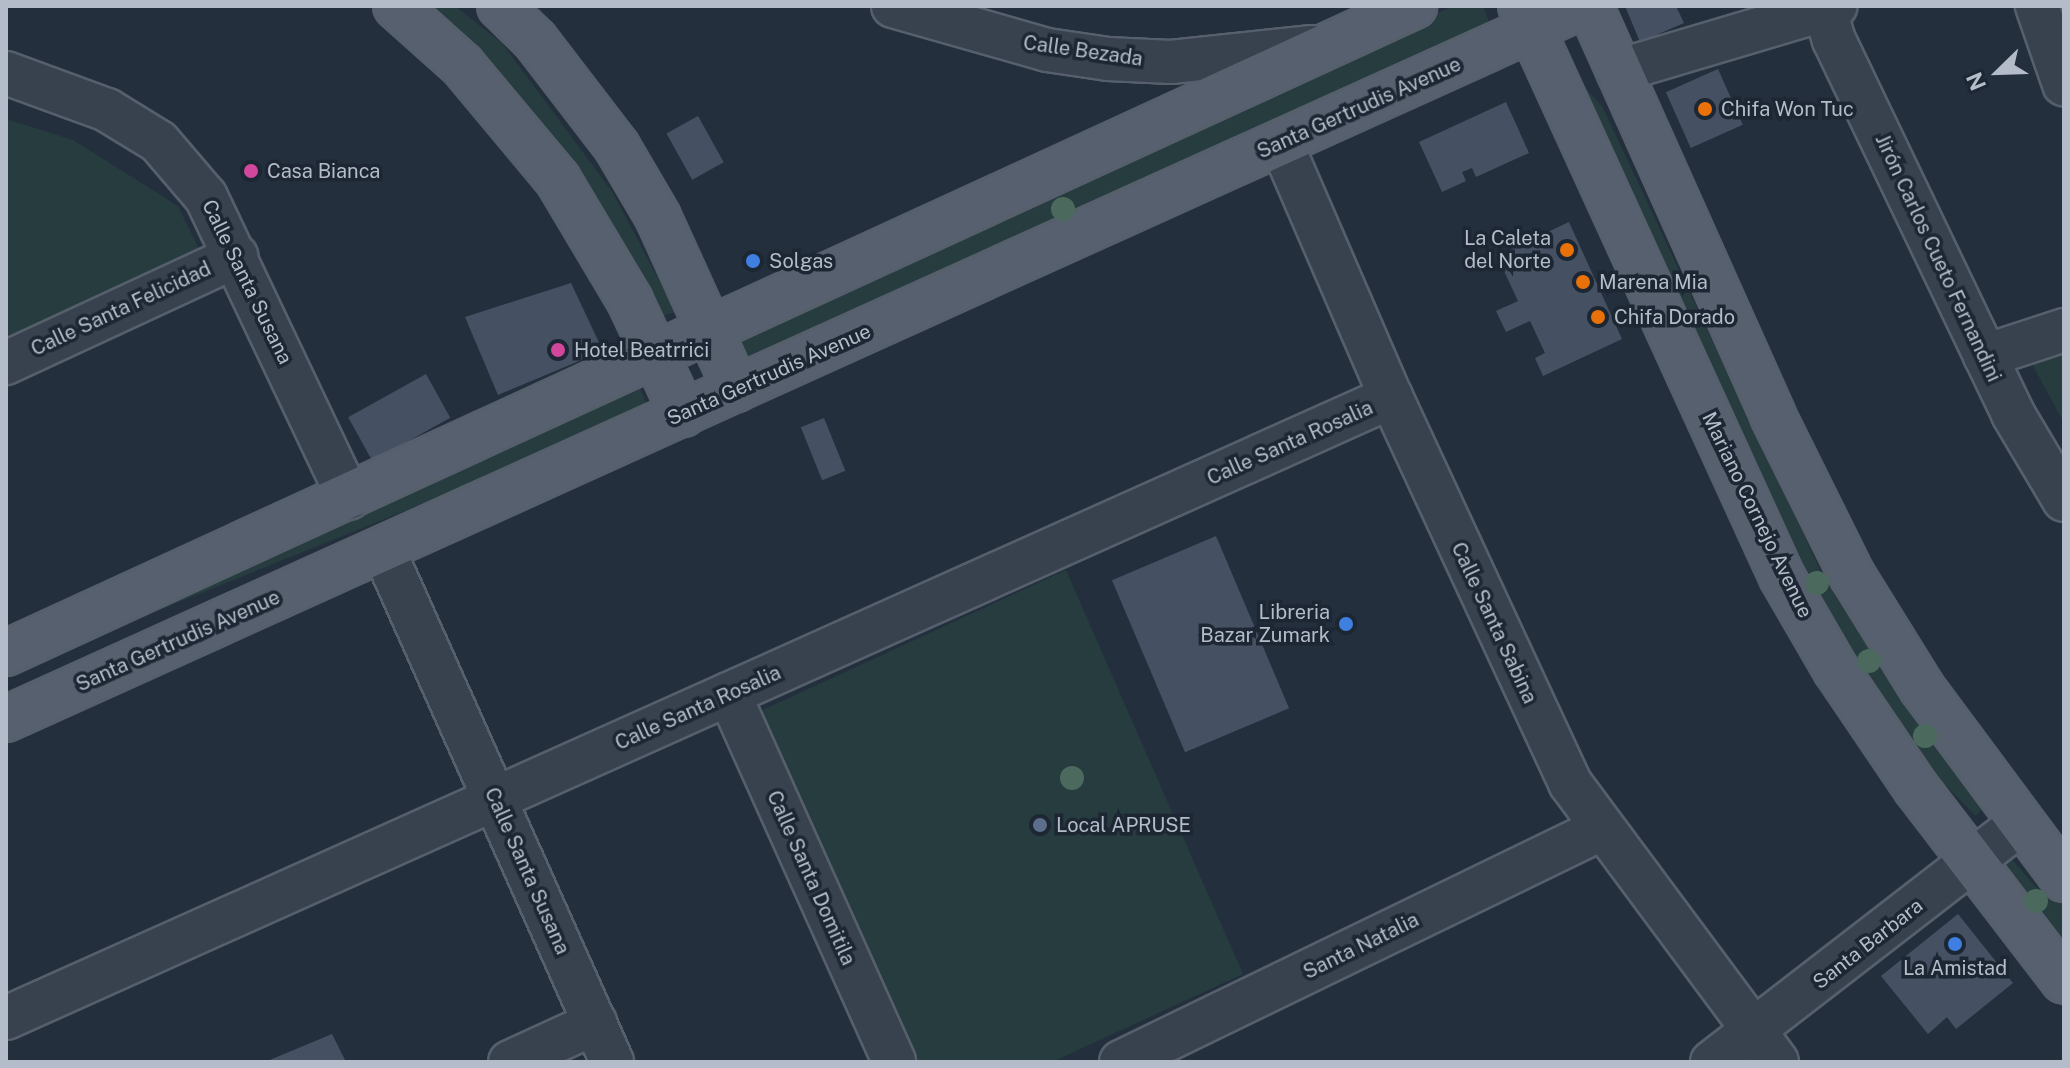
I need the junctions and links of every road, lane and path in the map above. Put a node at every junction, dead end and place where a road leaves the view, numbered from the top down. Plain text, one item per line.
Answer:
1 (396, 6) edge
2 (500, 6) edge
3 (893, 6) edge
4 (1414, 6) edge
5 (1582, 6) edge
6 (1590, 6) edge
7 (2037, 6) edge
8 (1828, 7) edge
9 (1526, 18) edge
10 (985, 20) edge
11 (1326, 46) junction
12 (1618, 71) junction
13 (6, 73) edge
14 (2064, 84) edge
15 (1281, 143) junction
16 (236, 256) junction
17 (2064, 330) edge
18 (710, 332) junction
19 (656, 356) junction
20 (1985, 356) junction
21 (6, 363) edge
22 (736, 389) junction
23 (1391, 397) junction
24 (683, 414) junction
25 (349, 498) junction
26 (2064, 500) edge
27 (383, 549) junction
28 (6, 653) edge
29 (729, 694) junction
30 (6, 719) edge
31 (494, 799) junction
32 (2021, 823) junction
33 (1601, 829) junction
34 (1972, 862) junction
35 (2064, 879) edge
36 (2064, 981) edge
37 (6, 1018) edge
38 (595, 1023) junction
39 (1766, 1047) edge
40 (510, 1062) edge
41 (612, 1062) edge
42 (894, 1062) edge
43 (1121, 1062) edge
44 (1712, 1062) edge

1 - 19 main road
2 - 18 main road
3 - 10 street, Calle Bezada
4 - 11 main road
5 - 9 main road, Santa Gertrudis Avenue
6 - 12 main road
7 - 14 street
8 - 12 street
8 - 20 street, Jirón Carlos Cueto Fernandini
9 - 15 main road, Santa Gertrudis Avenue
9 - 34 main road, Mariano Cornejo Avenue
10 - 11 street, Calle Bezada
11 - 18 main road
12 - 32 main road
13 - 16 street, Calle Santa Susana
15 - 22 main road, Santa Gertrudis Avenue
15 - 23 street, Calle Santa Sabina
16 - 21 street, Calle Santa Felicidad
16 - 25 street, Calle Santa Susana
17 - 20 street
18 - 19 main road
18 - 22 main road
19 - 24 main road
19 - 25 main road
20 - 26 street, Jirón Carlos Cueto Fernandini
22 - 24 main road, Santa Gertrudis Avenue
23 - 29 street, Calle Santa Rosalia
23 - 33 street, Calle Santa Sabina
24 - 27 main road, Santa Gertrudis Avenue
25 - 28 main road
27 - 30 main road, Santa Gertrudis Avenue
27 - 31 street, Calle Santa Susana
29 - 31 street, Calle Santa Rosalia
29 - 42 street, Calle Santa Domitila
31 - 37 street, Calle Santa Rosalia
31 - 38 street, Calle Santa Susana
32 - 34 street, Santa Barbara
32 - 35 main road
33 - 39 street, Calle Santa Sabina
33 - 43 street, Santa Natalia
34 - 36 main road, Mariano Cornejo Avenue
34 - 39 street, Santa Barbara
38 - 40 street
38 - 41 street, Calle Santa Susana
39 - 44 street, Santa Barbara

